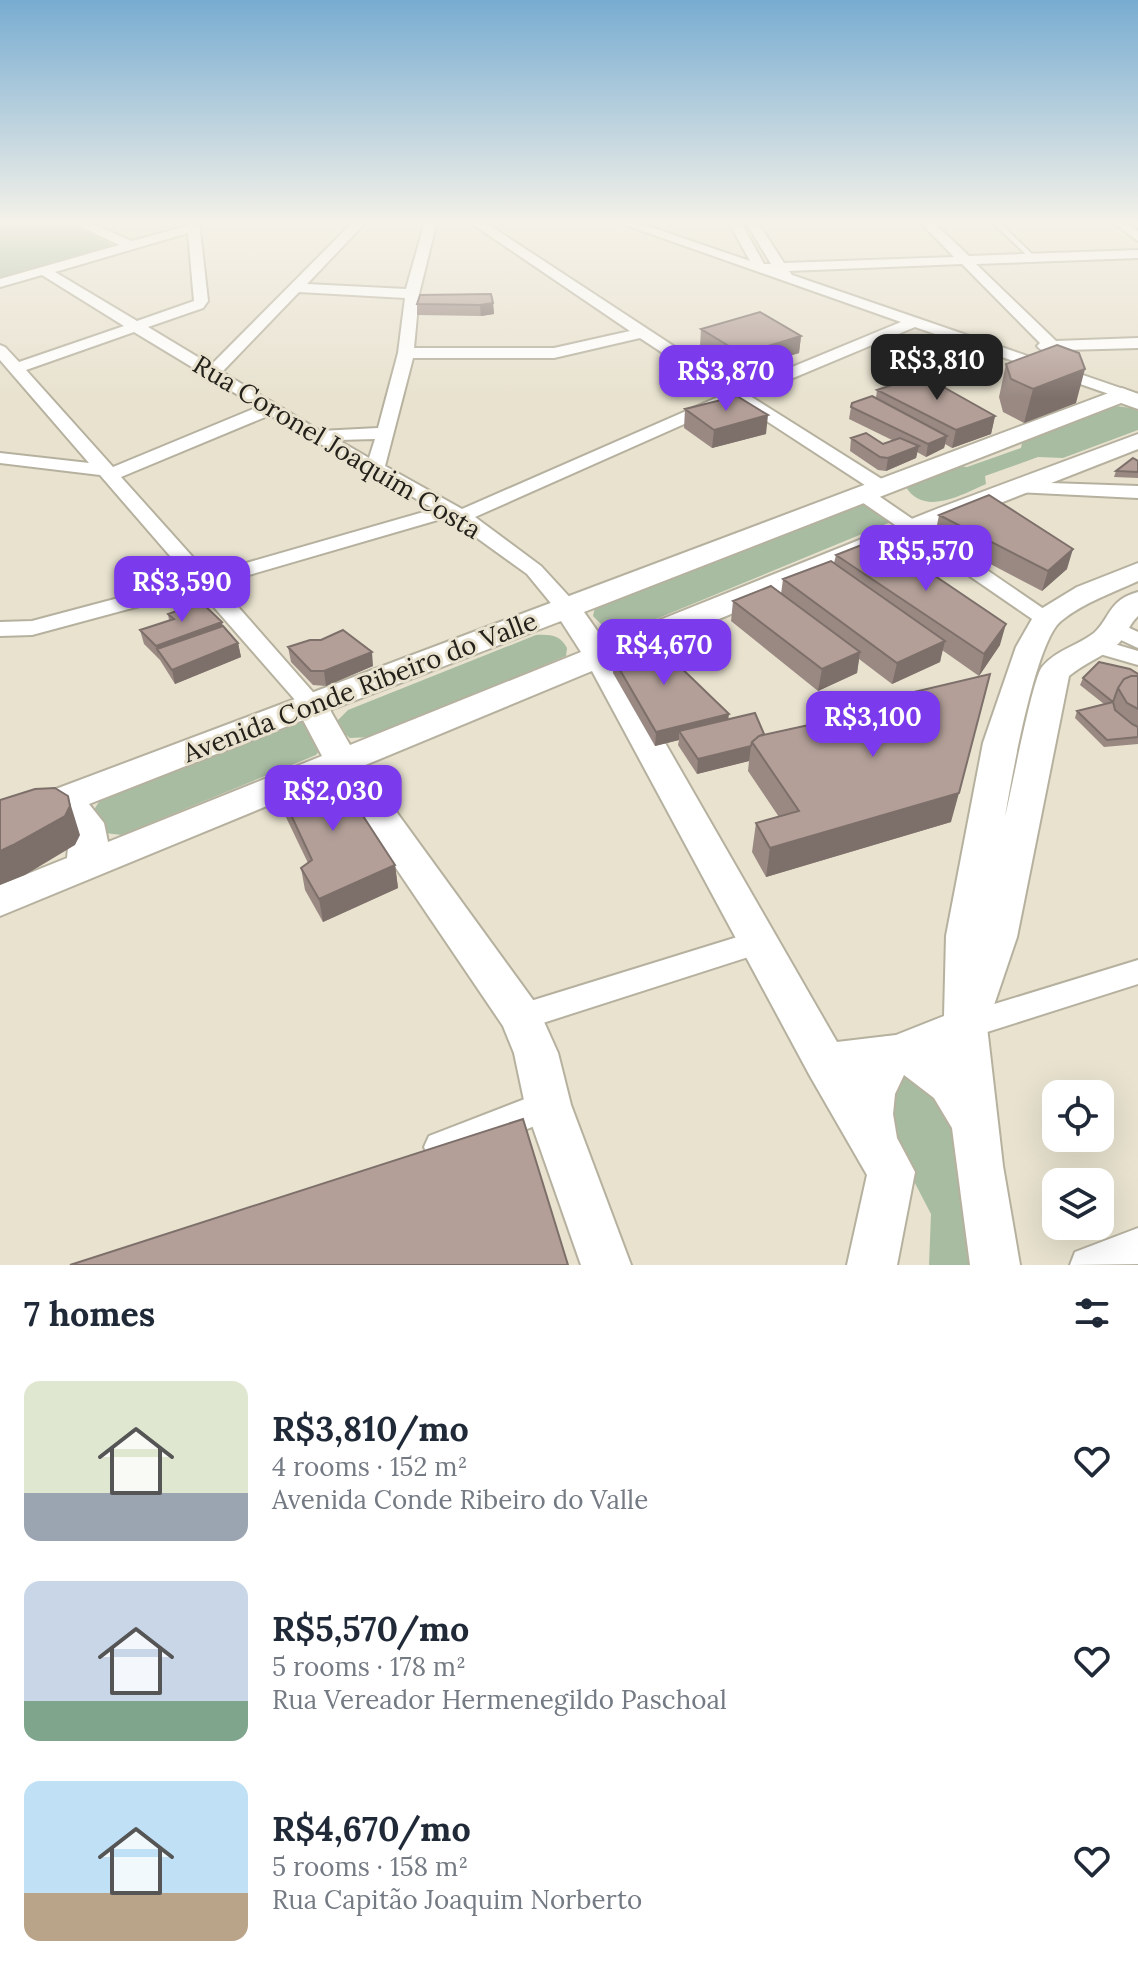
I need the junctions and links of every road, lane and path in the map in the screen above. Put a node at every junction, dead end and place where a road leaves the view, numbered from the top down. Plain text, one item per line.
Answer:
1 (59, 280) edge
2 (199, 280) edge
3 (304, 280) edge
4 (416, 280) edge
5 (565, 280) edge
6 (806, 280) edge
7 (984, 280) edge
8 (296, 288) junction
9 (412, 294) junction
10 (917, 321) junction
11 (139, 327) junction
12 (645, 332) junction
13 (1138, 343) edge
14 (1050, 346) junction
15 (991, 348) junction
16 (406, 353) junction
17 (6, 360) edge
18 (212, 373) junction
19 (1095, 384) junction
20 (735, 396) junction
21 (1133, 398) edge
22 (271, 408) junction
23 (385, 433) junction
24 (317, 436) junction
25 (1138, 441) edge
26 (0, 458) edge
27 (376, 467) junction
28 (107, 473) junction
29 (1021, 488) junction
30 (872, 490) junction
31 (1138, 492) edge
32 (454, 514) junction
33 (948, 514) junction
34 (915, 527) junction
35 (1138, 571) edge
36 (205, 579) junction
37 (1138, 601) edge
38 (567, 608) junction
39 (1052, 615) junction
40 (0, 629) edge
41 (1115, 638) edge
42 (600, 657) junction
43 (1138, 658) edge
44 (311, 704) junction
45 (342, 762) junction
46 (61, 803) junction
47 (0, 824) edge
48 (82, 868) junction
49 (0, 901) edge
50 (760, 942) junction
51 (1138, 972) edge
52 (521, 1017) junction
53 (965, 1026) junction
54 (895, 1055) junction
55 (825, 1062) junction
56 (548, 1105) junction
57 (978, 1156) junction
58 (418, 1157) edge
59 (886, 1164) junction
60 (1138, 1246) edge
61 (606, 1265) edge
62 (872, 1265) edge
63 (995, 1265) edge
64 (1088, 1265) edge

1 - 11 street, Rua Coronel Joaquim Costa
2 - 11 street
3 - 8 street
4 - 9 street
5 - 12 street
6 - 10 street
7 - 14 street
8 - 9 street
8 - 18 street
9 - 16 street
10 - 15 street
10 - 20 street
11 - 17 street
11 - 18 street, Rua Coronel Joaquim Costa
12 - 16 street
12 - 20 street
13 - 14 street
14 - 15 street
14 - 19 street
15 - 19 street
16 - 23 street
17 - 28 street
18 - 22 street, Rua Coronel Joaquim Costa
19 - 21 street
20 - 30 street
20 - 32 street
21 - 30 main road, Avenida Conde Ribeiro do Valle
22 - 24 street, Rua Coronel Joaquim Costa
22 - 28 street
23 - 24 street
23 - 27 street
24 - 27 street, Rua Coronel Joaquim Costa
25 - 29 main road
26 - 28 street
27 - 32 street, Rua Coronel Joaquim Costa
28 - 36 street
29 - 31 street
29 - 33 main road
30 - 33 main road
30 - 34 street
30 - 38 main road, Avenida Conde Ribeiro do Valle
32 - 36 street
32 - 38 street, Rua Coronel Joaquim Costa
33 - 34 main road
34 - 39 street
34 - 42 main road
35 - 39 main road
36 - 40 street
36 - 44 street
37 - 41 main road
38 - 42 main road, Rua Coronel Joaquim Costa
38 - 44 main road, Avenida Conde Ribeiro do Valle
39 - 41 main road
39 - 53 main road
41 - 43 street
41 - 53 main road
42 - 45 main road
42 - 50 main road, Rua Coronel Joaquim Costa
44 - 45 main road
44 - 46 main road, Avenida Conde Ribeiro do Valle
45 - 48 main road
45 - 52 main road
46 - 47 main road, Avenida Conde Ribeiro do Valle
46 - 48 main road
48 - 49 main road
50 - 52 street
50 - 55 main road, Rua Coronel Joaquim Costa
51 - 53 street
52 - 56 main road
53 - 54 main road
53 - 57 main road
54 - 55 main road
54 - 57 main road
54 - 59 main road
55 - 59 main road, Rua Coronel Joaquim Costa
56 - 58 street
56 - 61 main road
57 - 63 main road
59 - 62 main road
60 - 64 street

